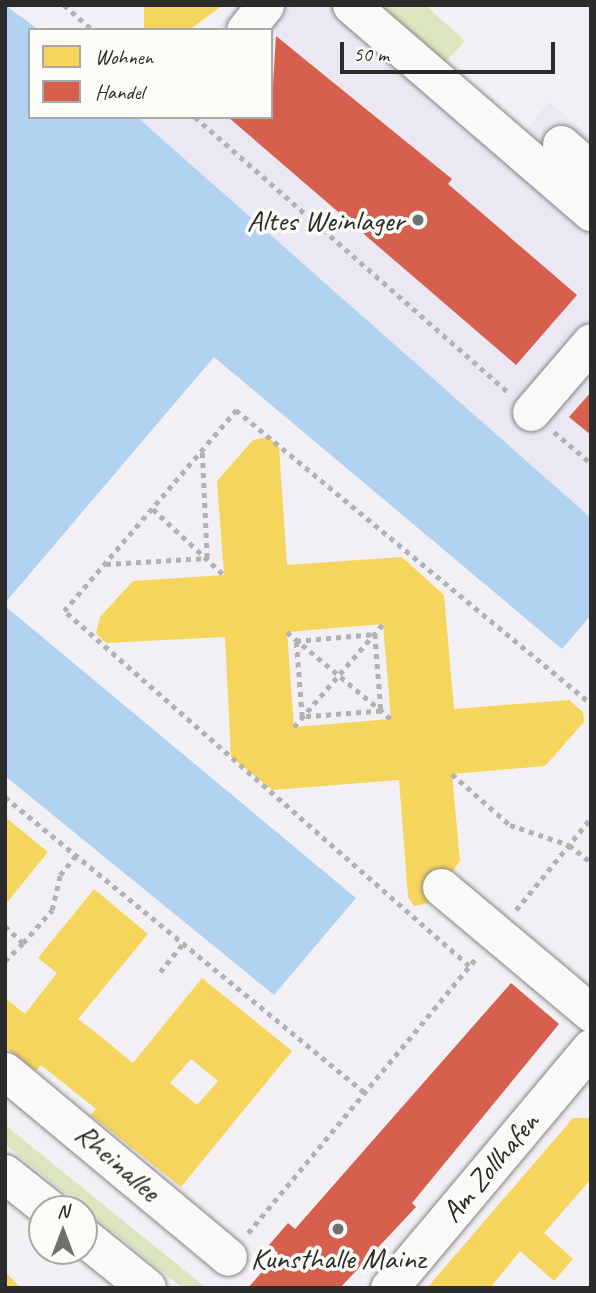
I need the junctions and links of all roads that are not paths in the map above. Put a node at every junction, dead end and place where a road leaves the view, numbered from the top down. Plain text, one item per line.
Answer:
1 (265, 5) edge
2 (351, 5) edge
3 (247, 28) edge
4 (561, 144) dead end
5 (591, 170) edge
6 (591, 212) edge
7 (591, 342) edge
8 (531, 412) road end
9 (442, 887) dead end
10 (591, 1013) edge
11 (591, 1047) edge
12 (5, 1071) edge
13 (8, 1182) edge
14 (28, 1195) edge
15 (98, 1249) edge
16 (228, 1257) road end
17 (146, 1288) edge
18 (389, 1288) edge

1 - 3 street
2 - 6 street
4 - 5 street
7 - 8 street
9 - 10 street
11 - 18 street, Am Zollhafen
12 - 16 street, Rheinallee
13 - 14 main road
15 - 17 main road

